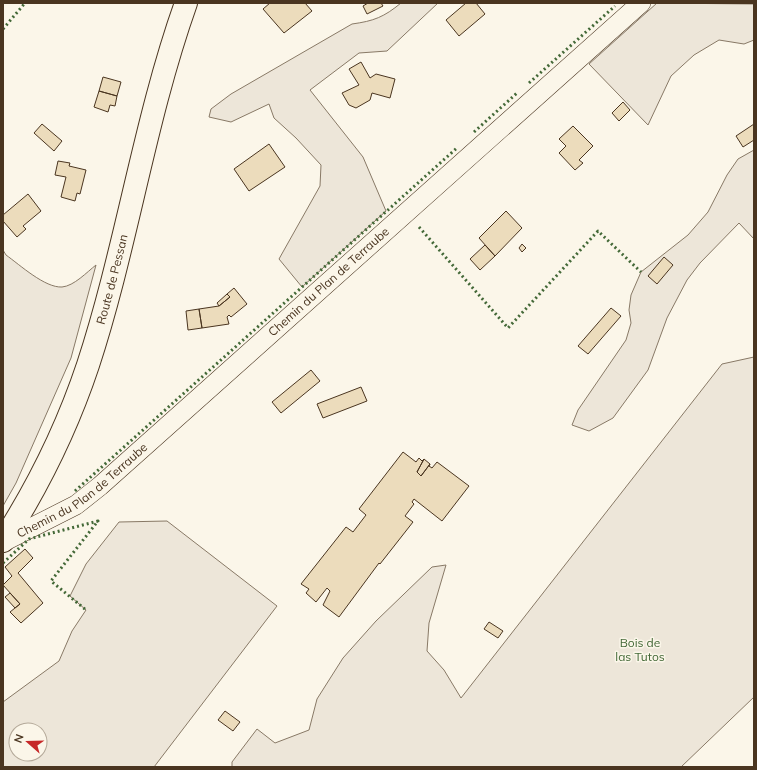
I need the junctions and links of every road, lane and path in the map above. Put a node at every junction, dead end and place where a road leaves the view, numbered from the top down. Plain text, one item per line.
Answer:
1 (186, 3) edge
2 (641, 3) edge
3 (3, 542) edge

1 - 3 main road, Route de Pessan
2 - 3 street, Chemin du Plan de Terraube

